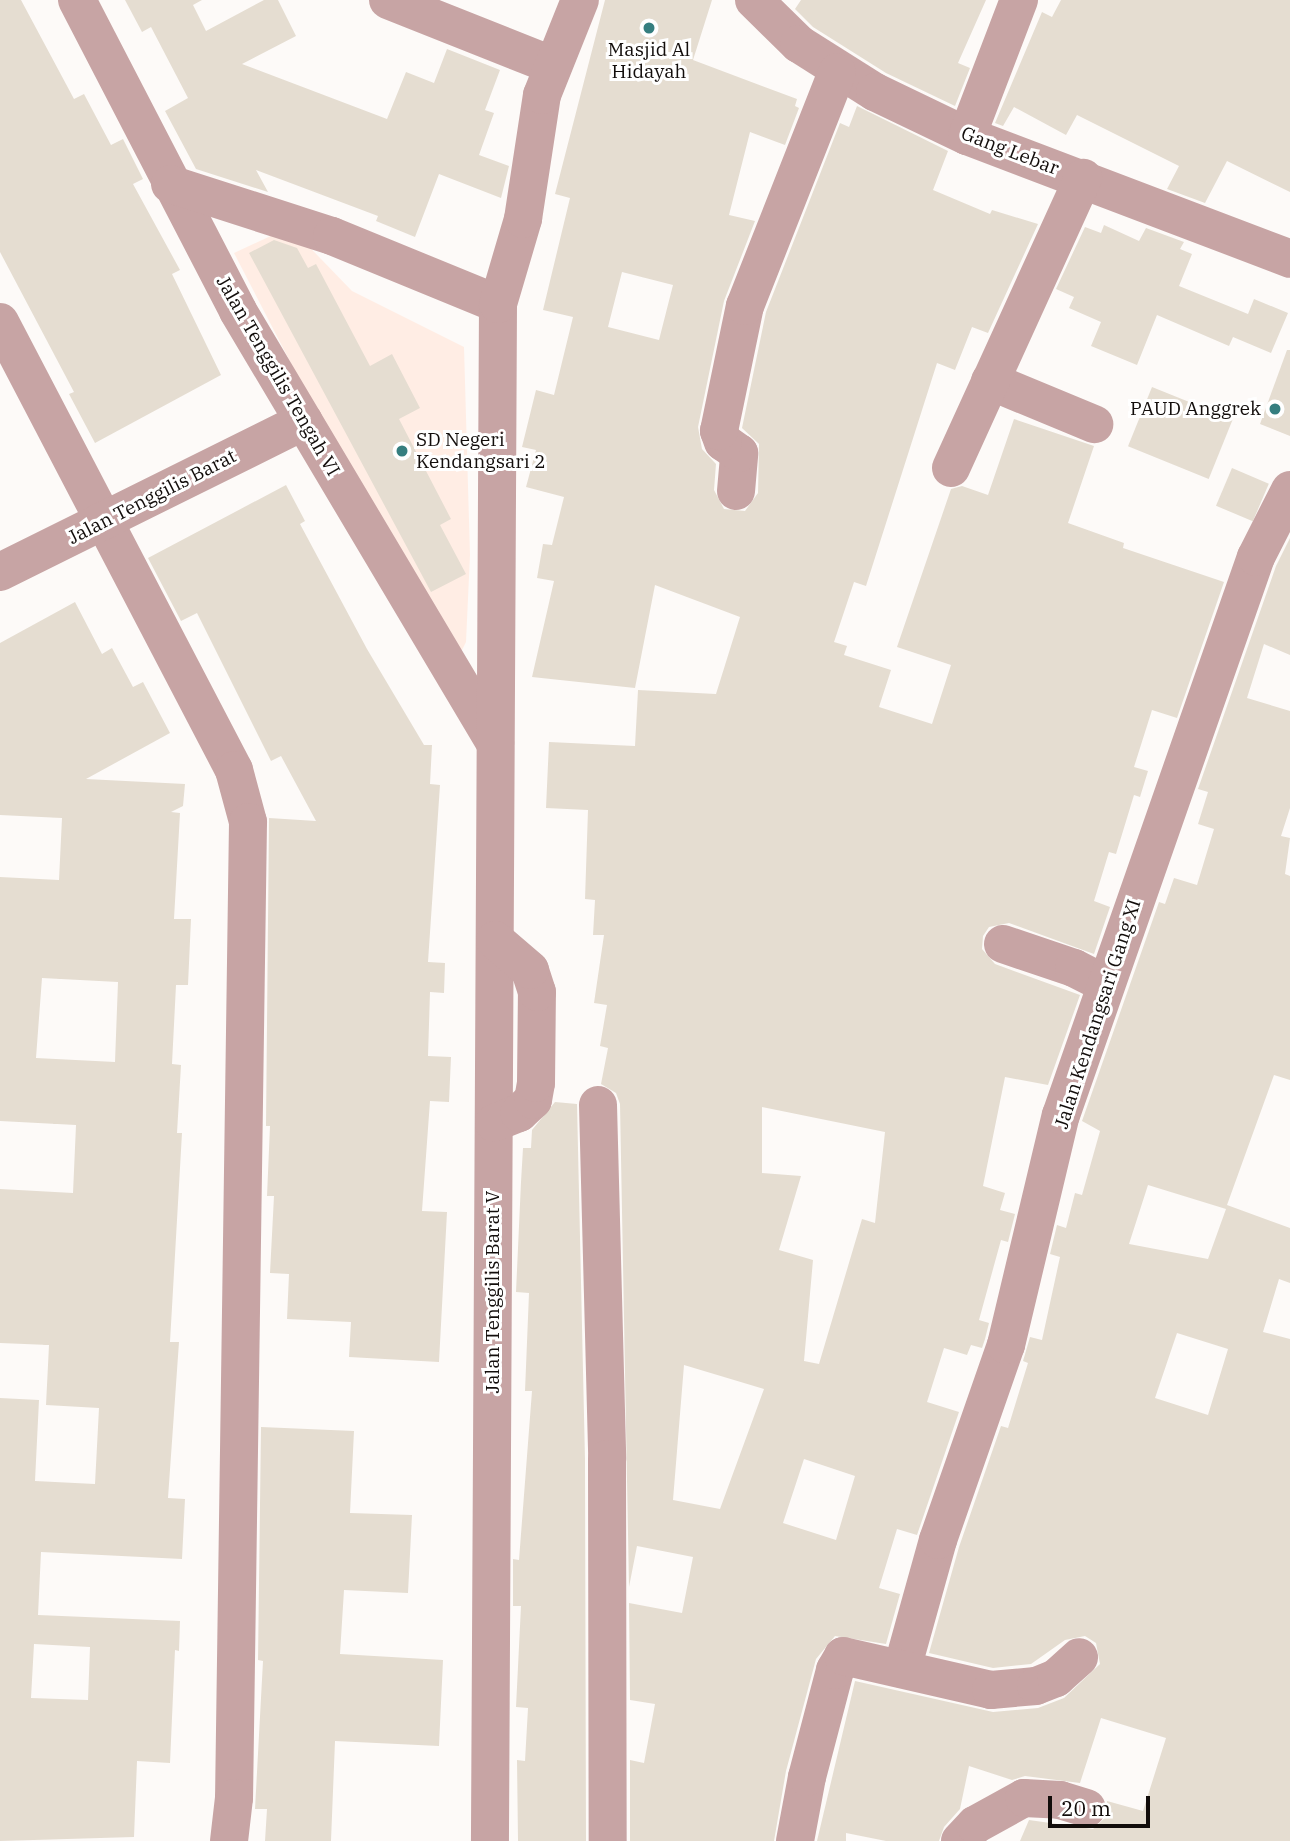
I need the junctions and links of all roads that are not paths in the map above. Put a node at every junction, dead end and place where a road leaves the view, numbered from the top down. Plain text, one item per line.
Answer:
1 (77, 0) edge
2 (388, 0) edge
3 (580, 0) edge
4 (754, 0) edge
5 (1018, 0) edge
6 (551, 65) junction
7 (836, 72) junction
8 (967, 136) junction
9 (1083, 178) junction
10 (170, 184) junction
11 (1290, 259) edge
12 (498, 304) junction
13 (0, 323) edge
14 (990, 381) junction
15 (304, 421) junction
16 (1094, 424) dead end
17 (951, 468) dead end
18 (1290, 490) edge
19 (736, 491) dead end
20 (106, 522) junction
21 (0, 572) edge
22 (495, 743) junction
23 (1003, 944) dead end
24 (1106, 984) junction
25 (598, 1105) dead end
26 (1079, 1657) dead end
27 (902, 1669) junction
28 (1087, 1808) dead end
29 (229, 1841) edge
30 (489, 1841) edge
31 (608, 1841) edge
32 (795, 1841) edge
33 (960, 1841) edge

1 - 10 street, Jalan Tenggilis Tengah VI
2 - 6 street
3 - 6 street, Jalan Tenggilis Barat V
4 - 7 street, Gang Lebar
5 - 8 street
6 - 12 street, Jalan Tenggilis Barat V
7 - 8 street, Gang Lebar
7 - 19 street
8 - 9 street, Gang Lebar
9 - 11 street, Gang Lebar
9 - 14 street
10 - 12 street
10 - 15 street, Jalan Tenggilis Tengah VI
12 - 22 street, Jalan Tenggilis Barat V
13 - 20 street
14 - 16 street
14 - 17 street
15 - 20 street, Jalan Tenggilis Barat
15 - 22 street, Jalan Tenggilis Tengah VI
18 - 24 street, Jalan Kendangsari Gang XI
20 - 21 street, Jalan Tenggilis Barat
20 - 29 street
22 - 30 street, Jalan Tenggilis Barat V
23 - 24 street
24 - 27 street, Jalan Kendangsari Gang XI
25 - 31 street
26 - 27 street
27 - 32 street
28 - 33 street

